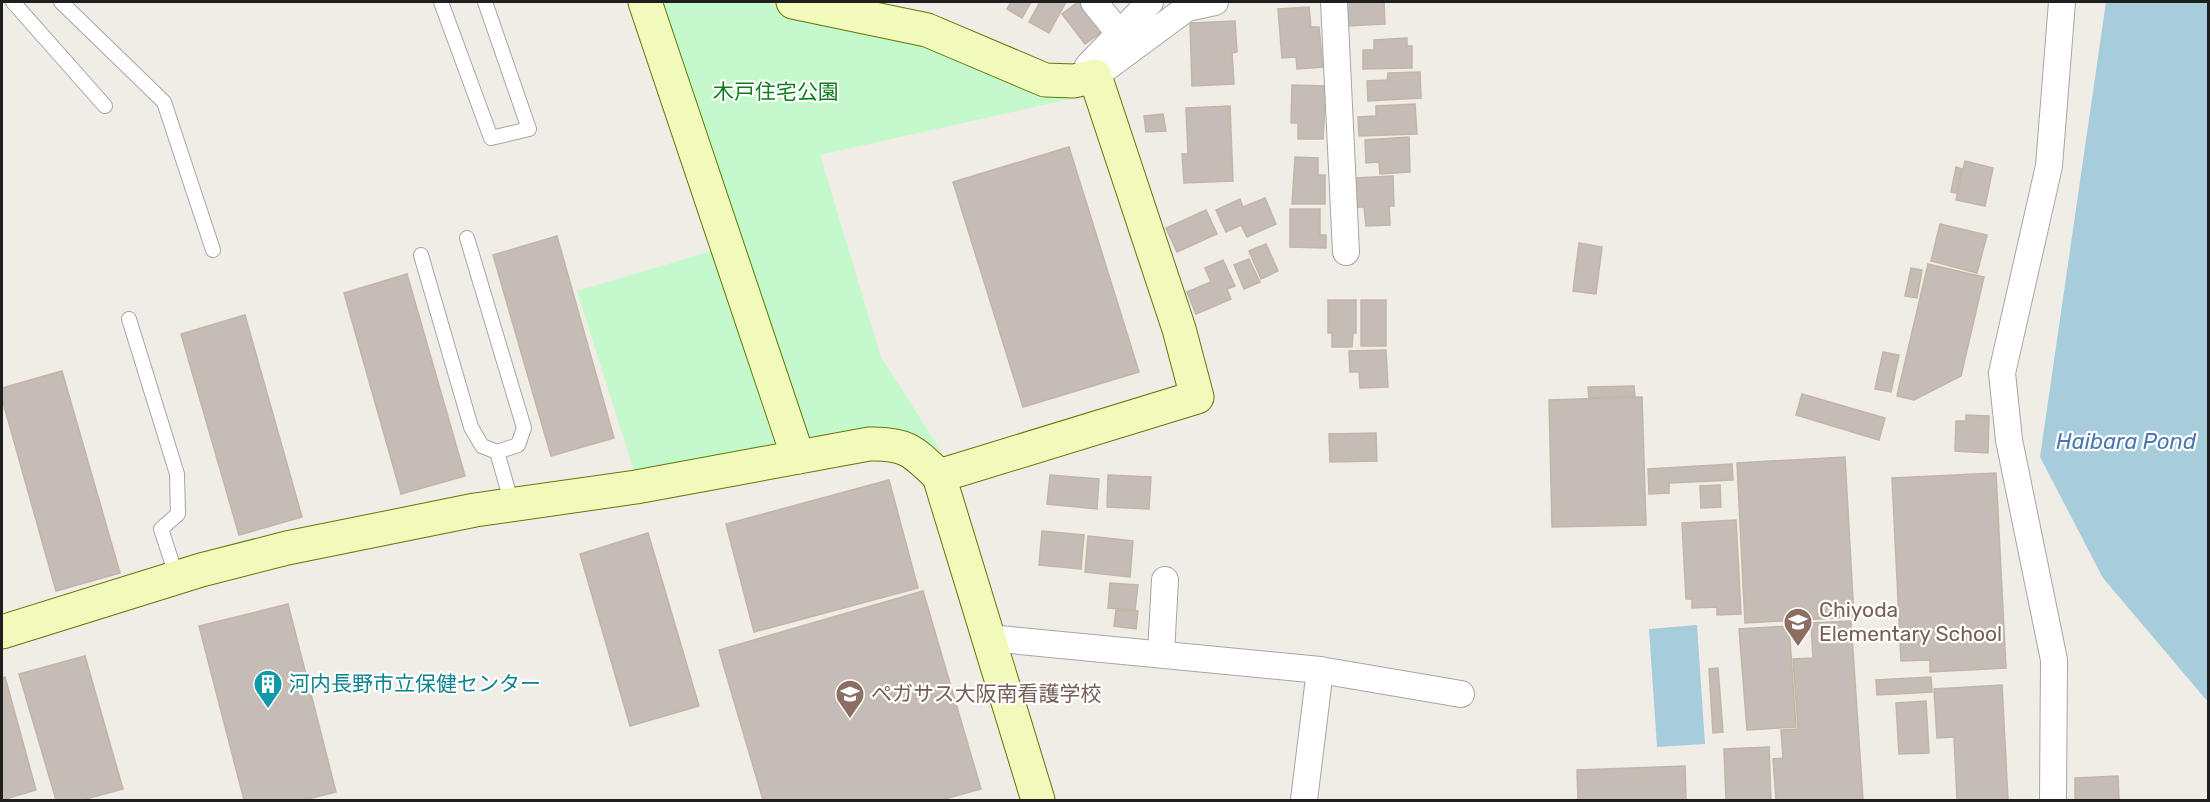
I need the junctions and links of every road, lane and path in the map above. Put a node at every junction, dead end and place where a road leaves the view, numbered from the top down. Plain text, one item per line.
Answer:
1 (13, 2) edge
2 (61, 2) edge
3 (441, 2) edge
4 (485, 2) edge
5 (645, 2) edge
6 (794, 2) edge
7 (1094, 2) edge
8 (1150, 2) edge
9 (1215, 2) edge
10 (1334, 2) edge
11 (2062, 2) edge
12 (853, 8) edge
13 (1119, 33) junction
14 (1084, 79) junction
15 (105, 106) dead end
16 (467, 238) dead end
17 (213, 250) dead end
18 (1346, 252) dead end
19 (421, 255) dead end
20 (129, 319) dead end
21 (497, 452) junction
22 (798, 457) junction
23 (939, 476) junction
24 (512, 505) junction
25 (177, 578) junction
26 (1165, 580) dead end
27 (2, 632) edge
28 (989, 638) junction
29 (1161, 653) junction
30 (1320, 670) junction
31 (1461, 694) dead end
32 (1038, 801) edge
33 (1304, 801) edge
34 (2053, 801) edge

1 - 15 lane
2 - 17 lane
3 - 4 lane
5 - 22 street
6 - 12 street
7 - 13 street
8 - 13 street
9 - 14 street
10 - 18 street
11 - 34 street
12 - 14 street
13 - 14 street
14 - 23 street
16 - 21 lane
19 - 21 lane
20 - 25 lane
21 - 24 lane
22 - 23 street
22 - 24 street
23 - 28 street
24 - 25 street
25 - 27 street
26 - 29 street
28 - 29 street
28 - 32 street
29 - 30 street
30 - 31 street
30 - 33 street

